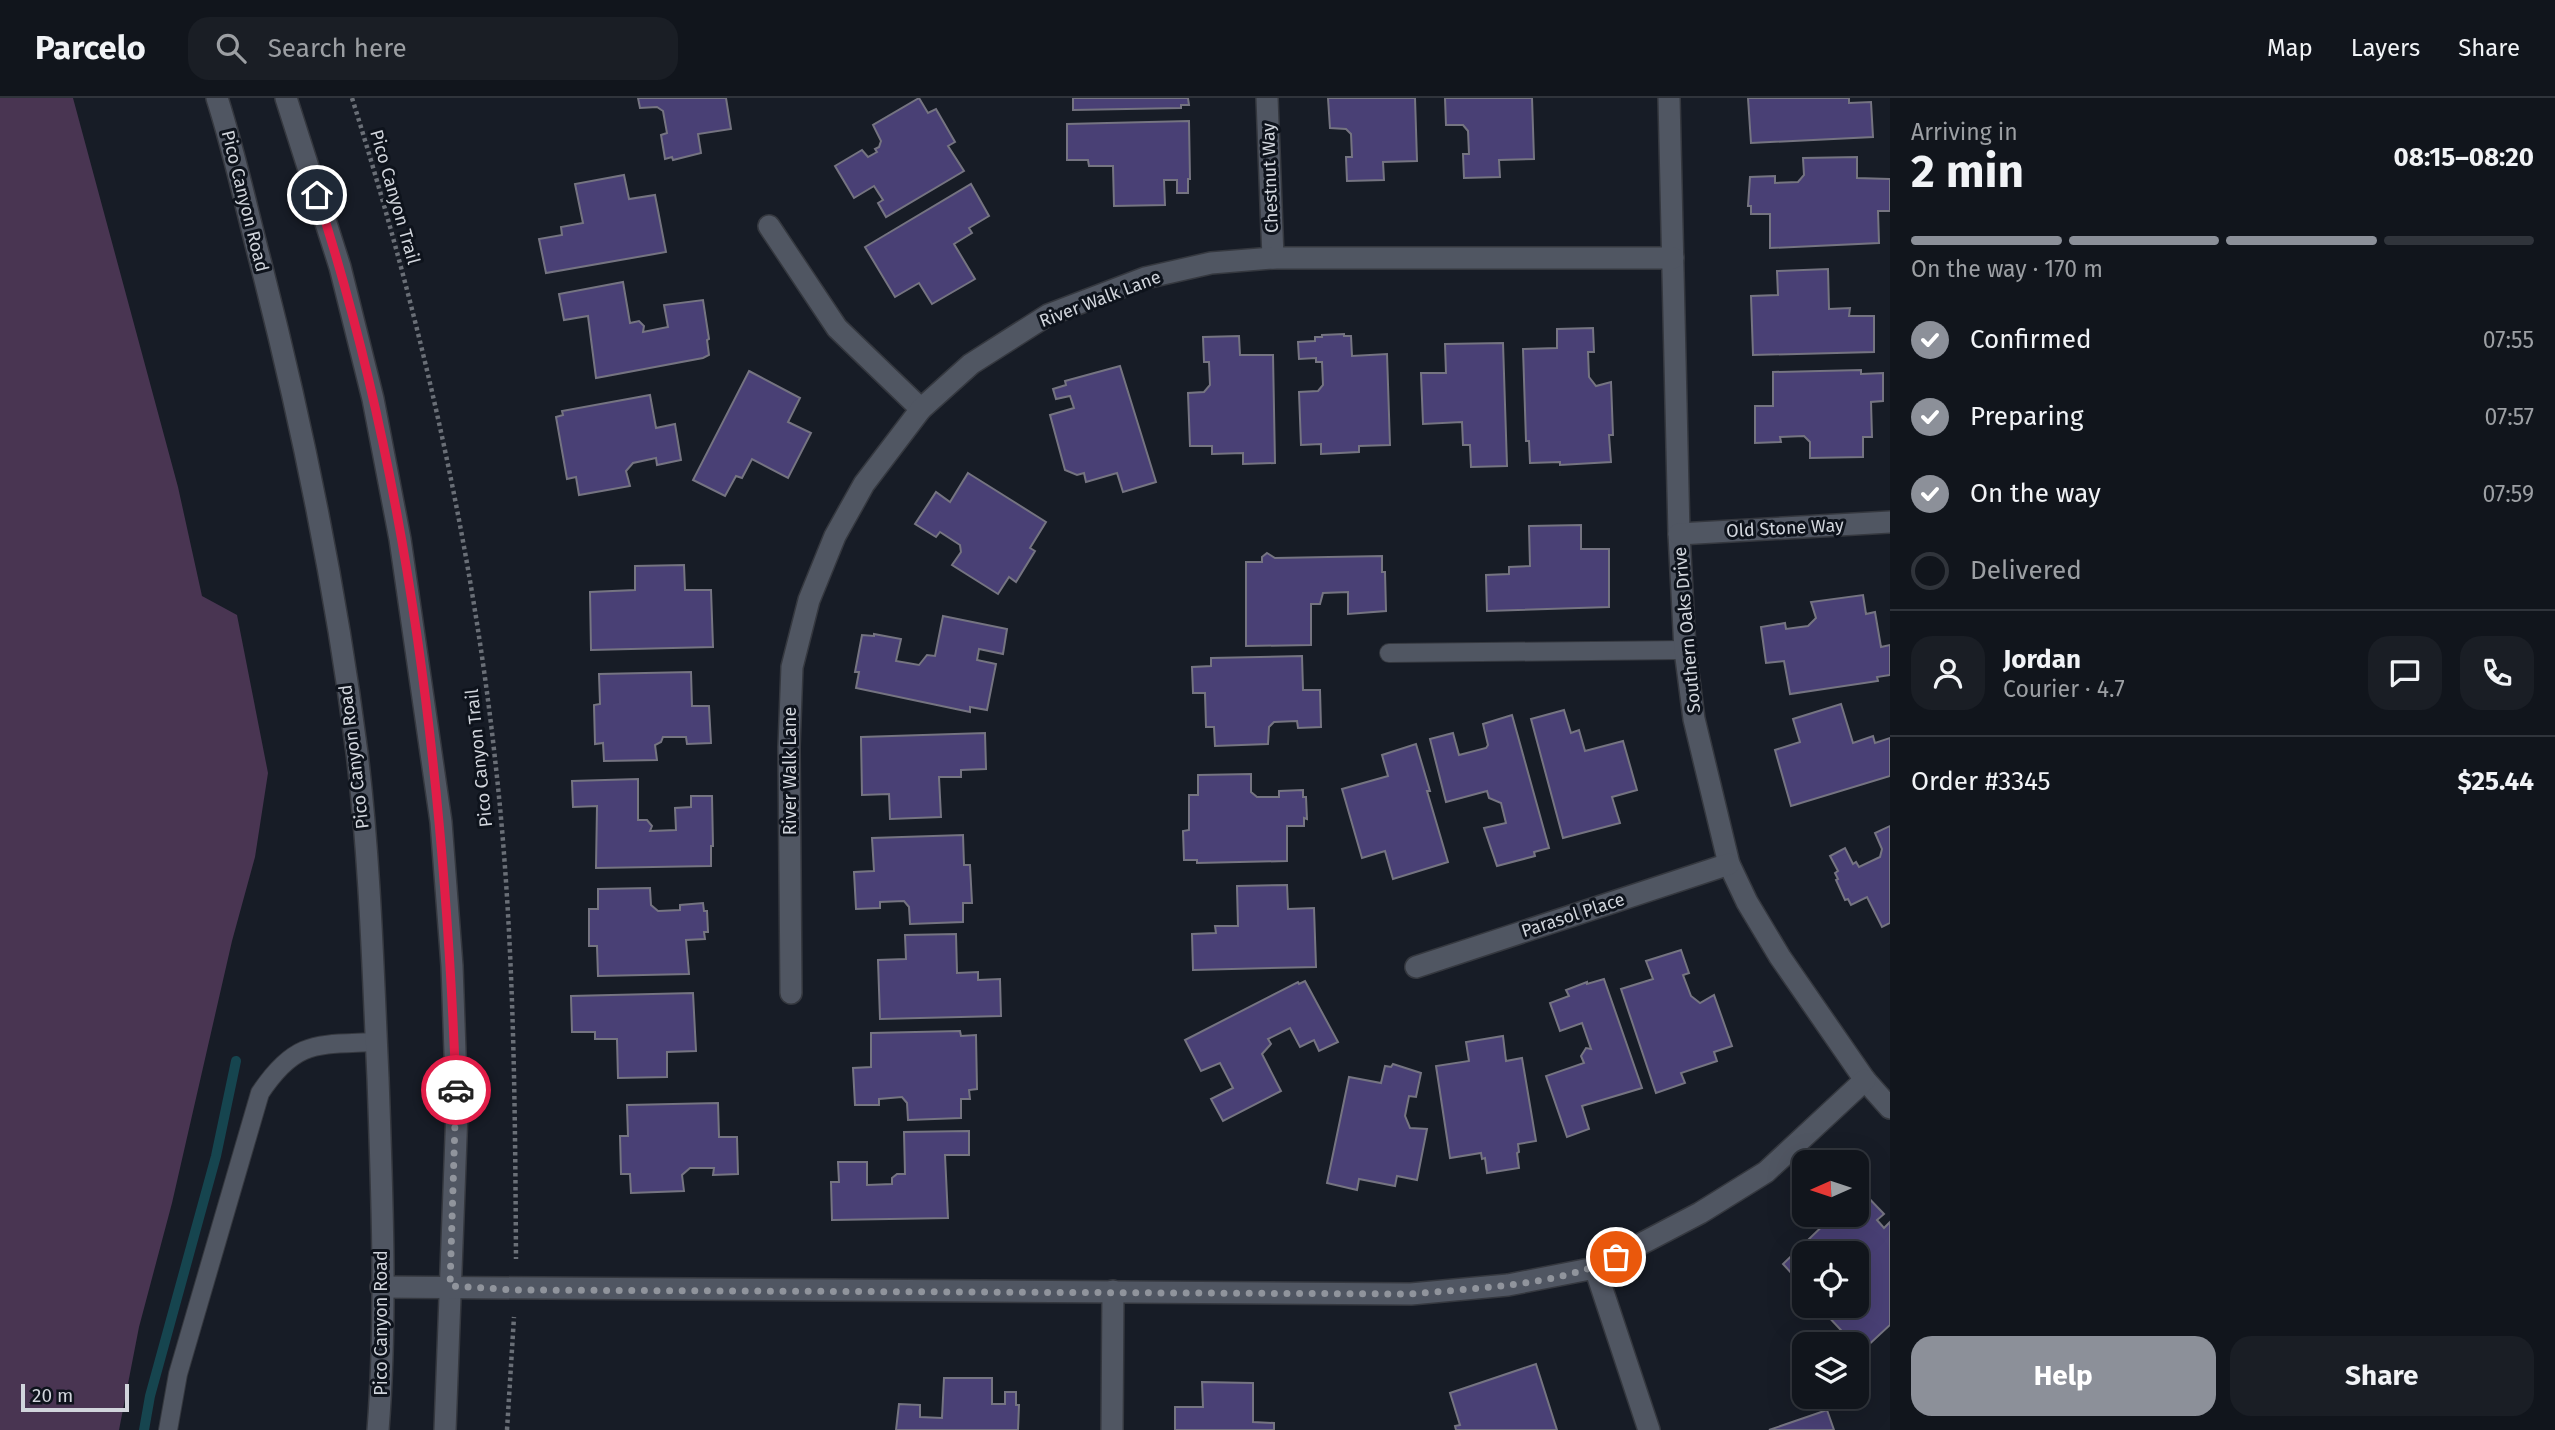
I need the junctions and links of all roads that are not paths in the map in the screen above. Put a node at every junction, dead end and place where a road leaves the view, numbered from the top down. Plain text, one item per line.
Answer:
1 (217, 98) edge
2 (286, 98) edge
3 (1267, 98) edge
4 (1669, 98) edge
5 (769, 226) dead end
6 (1273, 258) junction
7 (1673, 258) junction
8 (920, 409) junction
9 (1890, 523) edge
10 (1679, 534) junction
11 (1685, 650) junction
12 (1389, 653) dead end
13 (1729, 863) junction
14 (1416, 967) dead end
15 (791, 993) dead end
16 (376, 1042) junction
17 (1865, 1080) junction
18 (1890, 1108) edge
19 (1595, 1268) junction
20 (450, 1286) junction
21 (381, 1287) junction
22 (1113, 1291) junction
23 (168, 1430) edge
24 (378, 1430) edge
25 (445, 1430) edge
26 (1112, 1430) edge
27 (1649, 1430) edge

1 - 16 street, Pico Canyon Road
2 - 20 street
3 - 6 street, Chestnut Way
4 - 7 street, Southern Oaks Drive
5 - 8 street
6 - 7 street, River Walk Lane
6 - 8 street, River Walk Lane
7 - 10 street, Southern Oaks Drive
8 - 15 street, River Walk Lane
9 - 10 street, Old Stone Way
10 - 11 street, Southern Oaks Drive
11 - 12 lane
11 - 13 street, Southern Oaks Drive
13 - 14 street, Parasol Place
13 - 17 street, Southern Oaks Drive
16 - 21 street, Pico Canyon Road
16 - 23 lane
17 - 18 street, Southern Oaks Drive
17 - 19 street
19 - 22 street
19 - 27 street
20 - 21 street
20 - 22 street
20 - 25 street
21 - 24 street, Pico Canyon Road
22 - 26 street

